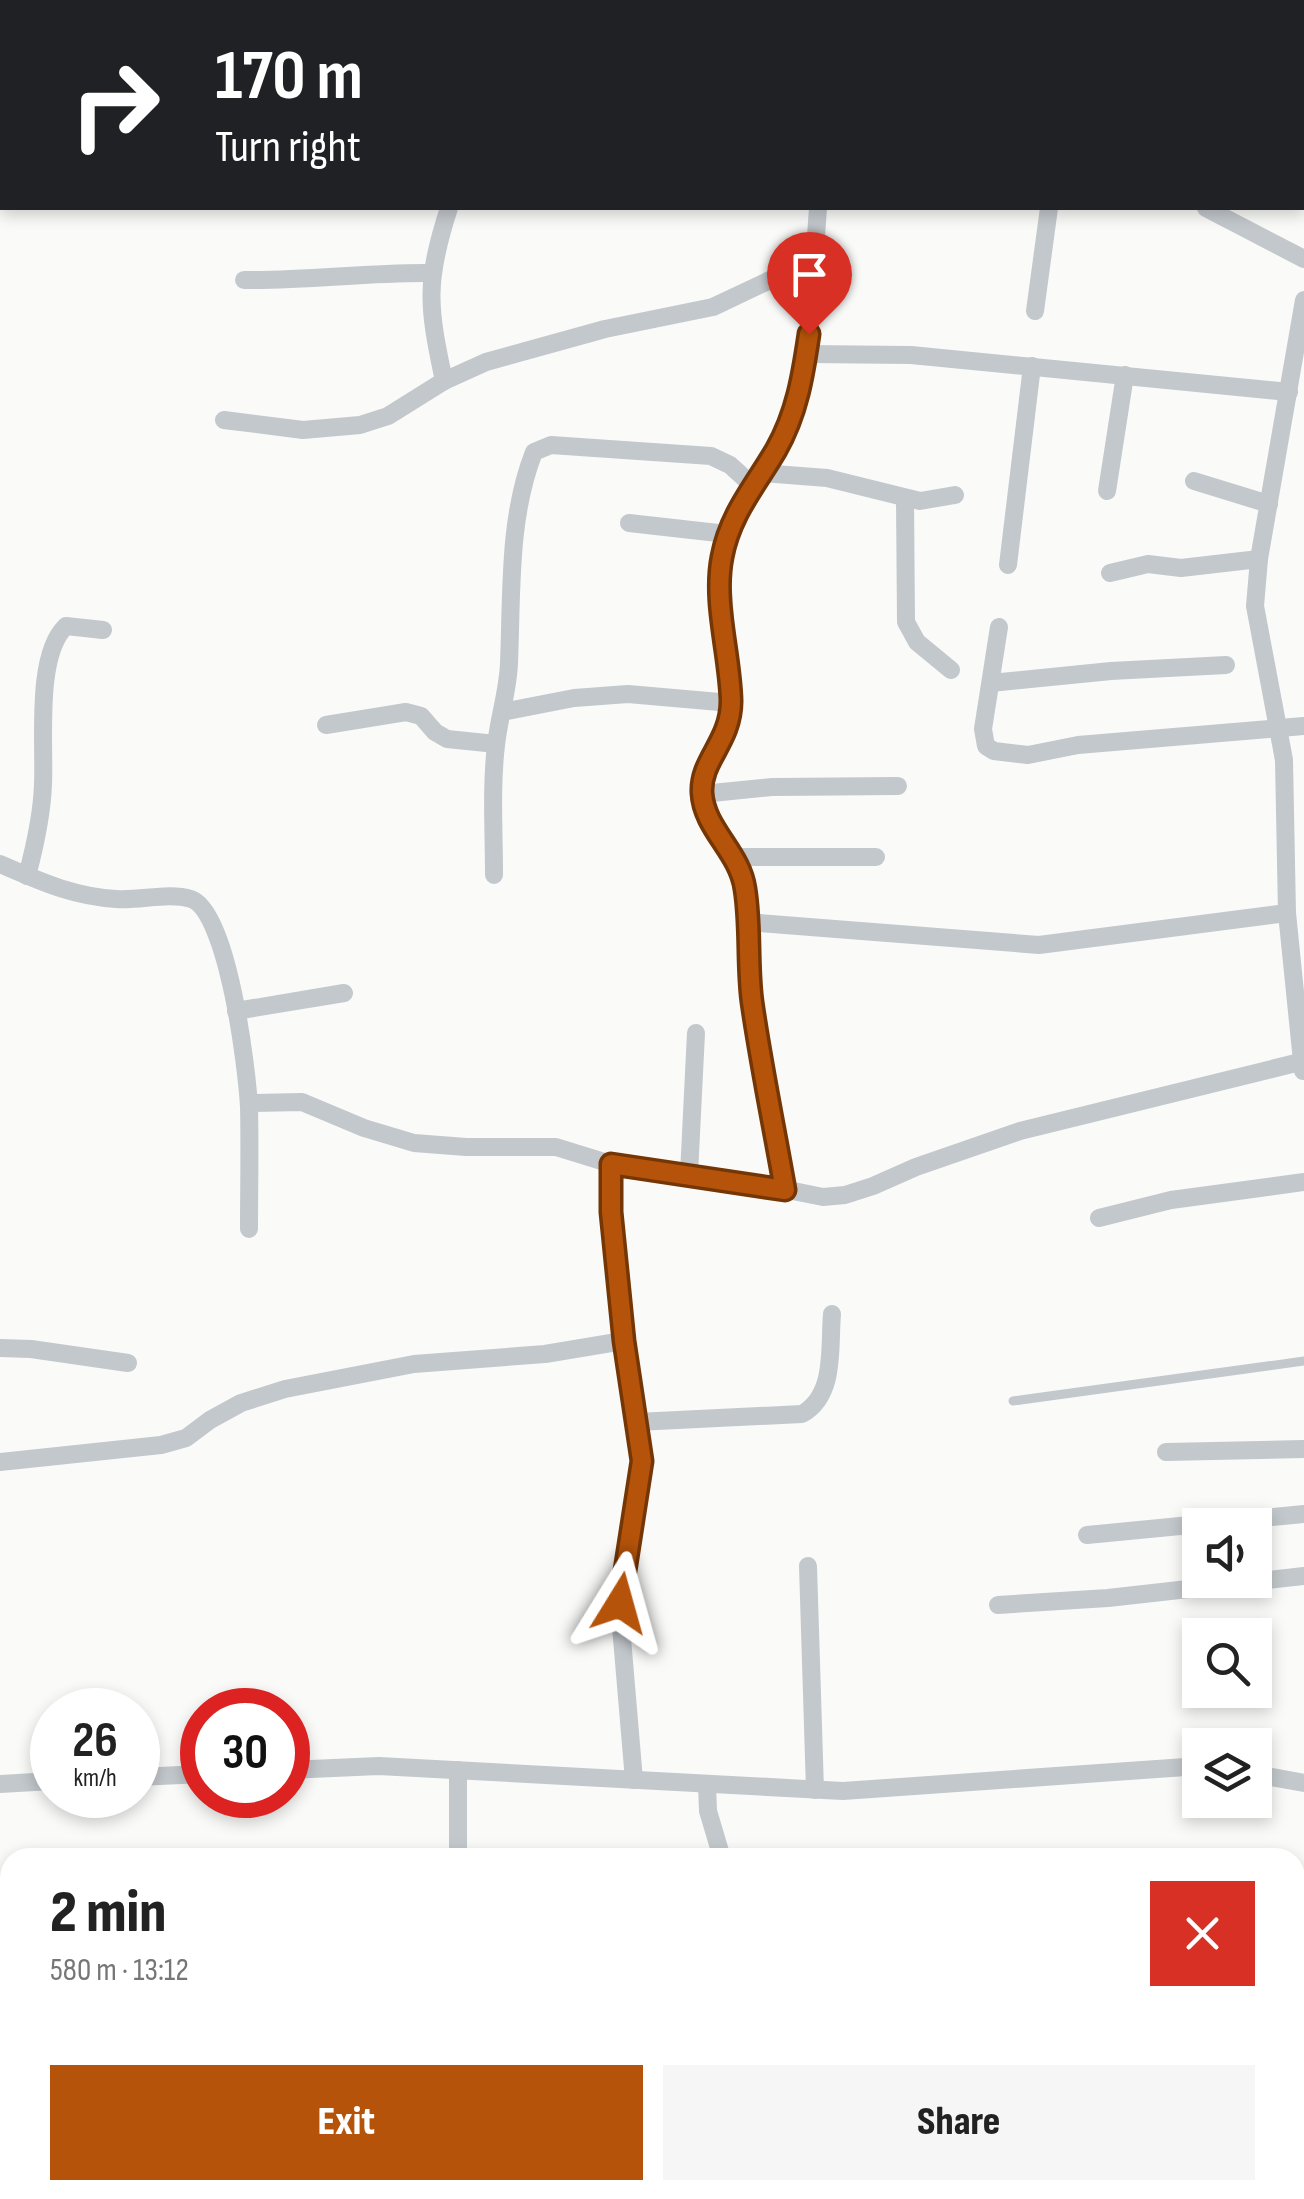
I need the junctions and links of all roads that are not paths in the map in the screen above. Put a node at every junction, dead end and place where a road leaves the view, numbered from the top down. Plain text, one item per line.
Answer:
1 (448, 210) edge
2 (818, 210) edge
3 (1049, 210) edge
4 (1210, 210) edge
5 (1304, 258) edge
6 (812, 266) junction
7 (432, 273) junction
8 (244, 280) dead end
9 (1304, 300) edge
10 (1035, 311) dead end
11 (806, 354) junction
12 (1032, 366) junction
13 (1126, 375) junction
14 (444, 381) junction
15 (1290, 392) junction
16 (224, 420) dead end
17 (756, 479) junction
18 (1194, 481) dead end
19 (1107, 490) dead end
20 (955, 495) dead end
21 (905, 499) junction
22 (1269, 504) junction
23 (628, 523) dead end
24 (726, 534) junction
25 (1260, 558) junction
26 (1008, 565) dead end
27 (1110, 573) dead end
28 (999, 627) dead end
29 (103, 630) dead end
30 (1226, 665) dead end
31 (951, 670) dead end
32 (991, 682) junction
33 (731, 703) junction
34 (502, 712) junction
35 (326, 726) dead end
36 (1280, 726) junction
37 (1304, 726) edge
38 (496, 744) junction
39 (898, 786) dead end
40 (702, 794) junction
41 (734, 857) junction
42 (876, 857) dead end
43 (0, 864) edge
44 (494, 875) dead end
45 (27, 876) junction
46 (1286, 913) junction
47 (747, 922) junction
48 (344, 993) dead end
49 (236, 1011) junction
50 (696, 1033) dead end
51 (1302, 1067) edge
52 (248, 1103) junction
53 (611, 1164) junction
54 (689, 1174) junction
55 (1304, 1182) edge
56 (785, 1190) junction
57 (1099, 1218) dead end
58 (249, 1229) dead end
59 (832, 1314) dead end
60 (624, 1341) junction
61 (0, 1348) edge
62 (1304, 1362) edge
63 (128, 1363) dead end
64 (1013, 1401) dead end
65 (637, 1422) junction
66 (1304, 1449) edge
67 (1166, 1452) dead end
68 (0, 1462) edge
69 (1304, 1514) edge
70 (1087, 1535) dead end
71 (808, 1566) dead end
72 (1304, 1576) edge
73 (998, 1605) dead end
74 (1182, 1767) edge
75 (310, 1769) edge
76 (458, 1770) junction
77 (1272, 1777) edge
78 (634, 1780) junction
79 (30, 1782) edge
80 (1304, 1783) edge
81 (0, 1784) edge
82 (707, 1784) junction
83 (815, 1790) junction
84 (458, 1848) edge
85 (719, 1848) edge

1 - 7 street
2 - 6 street
3 - 10 street
4 - 5 street
6 - 11 street
6 - 14 street
7 - 8 street
7 - 14 street
9 - 15 street
11 - 12 street
11 - 17 street
12 - 13 street
12 - 26 street
13 - 15 street
13 - 19 street
14 - 16 street
15 - 22 street
17 - 21 street
17 - 24 street
17 - 34 street
18 - 22 street
20 - 21 street
21 - 31 street
22 - 25 street
23 - 24 street
24 - 33 street
25 - 27 street
25 - 36 street
28 - 32 street
29 - 45 street
30 - 32 street
32 - 36 street
33 - 34 street
33 - 40 street
34 - 38 street
35 - 38 street
36 - 37 street
36 - 46 street
38 - 44 street
39 - 40 street
40 - 41 street
41 - 42 street
41 - 47 street
43 - 45 street
45 - 49 street
46 - 47 street
46 - 51 street
47 - 56 street
48 - 49 street
49 - 52 street
50 - 54 street
51 - 56 street
52 - 53 street
52 - 58 street
53 - 54 street
53 - 60 street
54 - 56 street
55 - 57 street
59 - 65 street
60 - 65 street
60 - 68 street
61 - 63 street
62 - 64 lane
65 - 78 street
66 - 67 street
69 - 70 street
71 - 83 street
72 - 73 street
74 - 83 street
75 - 76 street
76 - 78 street
76 - 84 street
77 - 80 street
78 - 82 street
79 - 81 street
82 - 83 street
82 - 85 street

